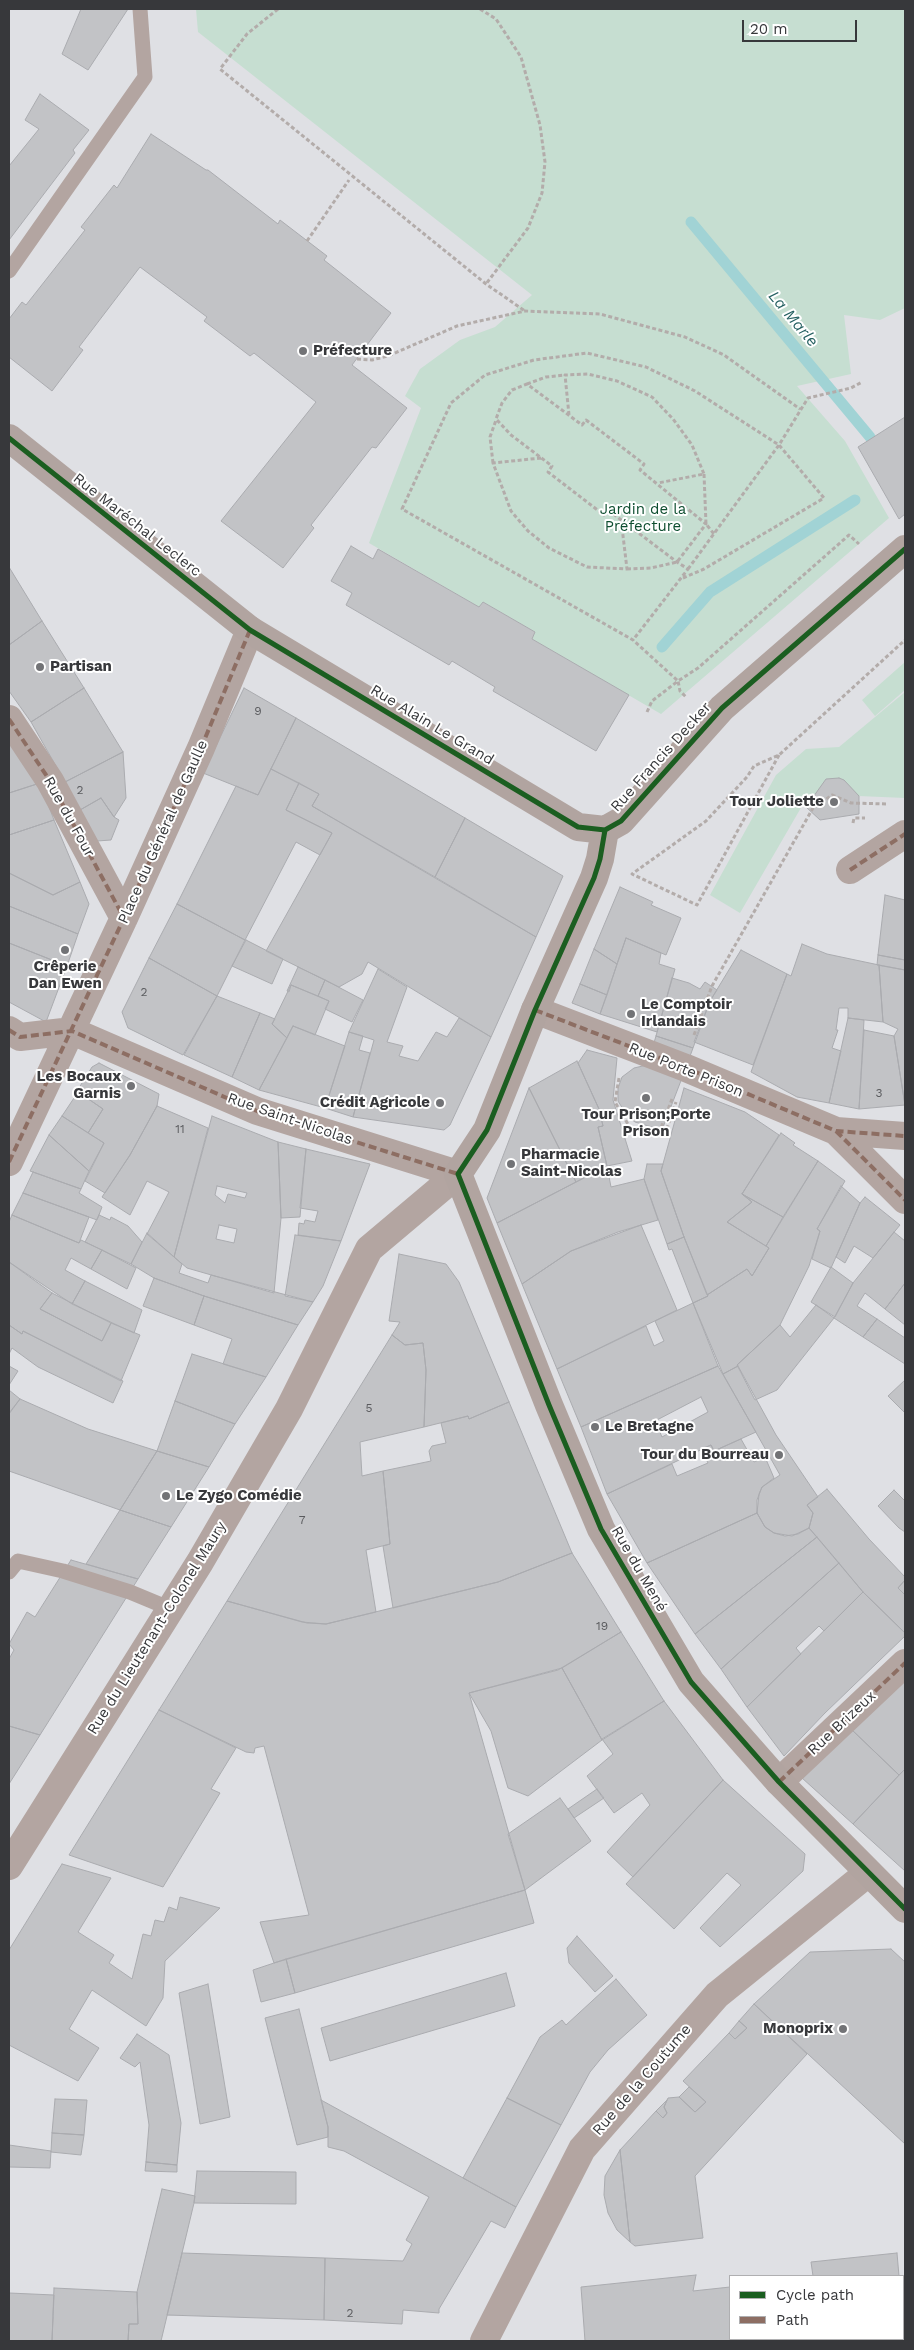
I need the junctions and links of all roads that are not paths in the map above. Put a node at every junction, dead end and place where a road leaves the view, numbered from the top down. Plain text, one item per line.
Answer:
1 (140, 9) edge
2 (9, 271) edge
3 (9, 438) edge
4 (905, 549) edge
5 (250, 630) junction
6 (9, 719) edge
7 (605, 830) junction
8 (905, 834) edge
9 (850, 870) dead end
10 (124, 918) junction
11 (535, 1010) junction
12 (9, 1030) edge
13 (72, 1031) junction
14 (836, 1131) junction
15 (905, 1136) edge
16 (9, 1162) edge
17 (458, 1174) junction
18 (905, 1200) edge
19 (9, 1572) edge
20 (170, 1610) junction
21 (905, 1663) edge
22 (778, 1782) junction
23 (9, 1866) edge
24 (868, 1873) junction
25 (905, 1909) edge
26 (484, 2341) edge

1 - 2 lane
3 - 5 street, Rue Maréchal Leclerc
4 - 7 street, Rue Francis Decker
5 - 7 street, Rue Alain Le Grand
5 - 10 street, Place du Général de Gaulle
6 - 10 street, Rue du Four
7 - 11 street, Rue Francis Decker
8 - 9 street
10 - 13 street, Place du Général de Gaulle
11 - 14 street, Rue Porte Prison
11 - 17 street, Rue Francis Decker
12 - 13 street
13 - 16 street, Place du Général de Gaulle
13 - 17 street, Rue Saint-Nicolas
14 - 15 street
14 - 18 street
17 - 20 street, Rue du Lieutenant-Colonel Maury
17 - 22 street, Rue du Mené
19 - 20 lane
20 - 23 street, Rue du Lieutenant-Colonel Maury
21 - 22 street, Rue Brizeux
22 - 24 street, Rue du Mené
24 - 25 street, Rue du Mené
24 - 26 street, Rue de la Coutume

